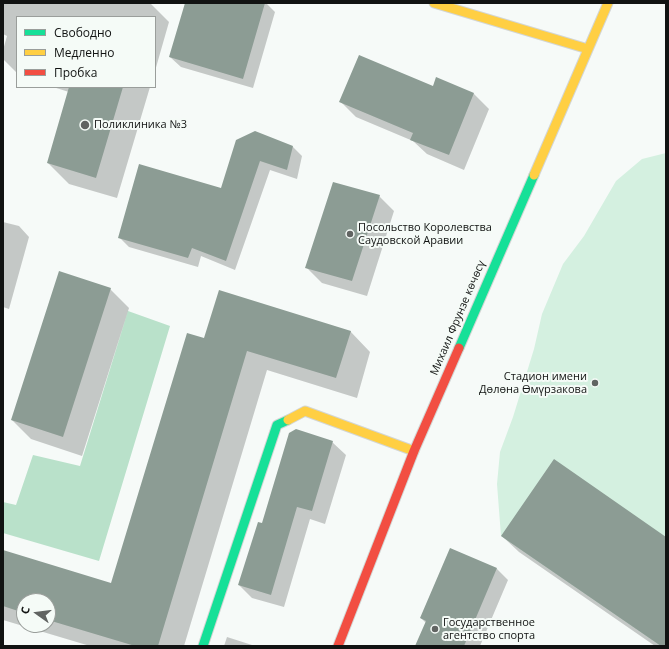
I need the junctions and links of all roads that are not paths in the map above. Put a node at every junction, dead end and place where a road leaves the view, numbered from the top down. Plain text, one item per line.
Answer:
1 (434, 3) edge
2 (608, 3) edge
3 (588, 50) junction
4 (414, 451) junction
5 (203, 646) edge
6 (338, 646) edge

1 - 3 main road
2 - 3 main road, Михаил Фрунзе көчөсү
3 - 4 main road, Михаил Фрунзе көчөсү
4 - 5 main road
4 - 6 main road, Михаил Фрунзе көчөсү

